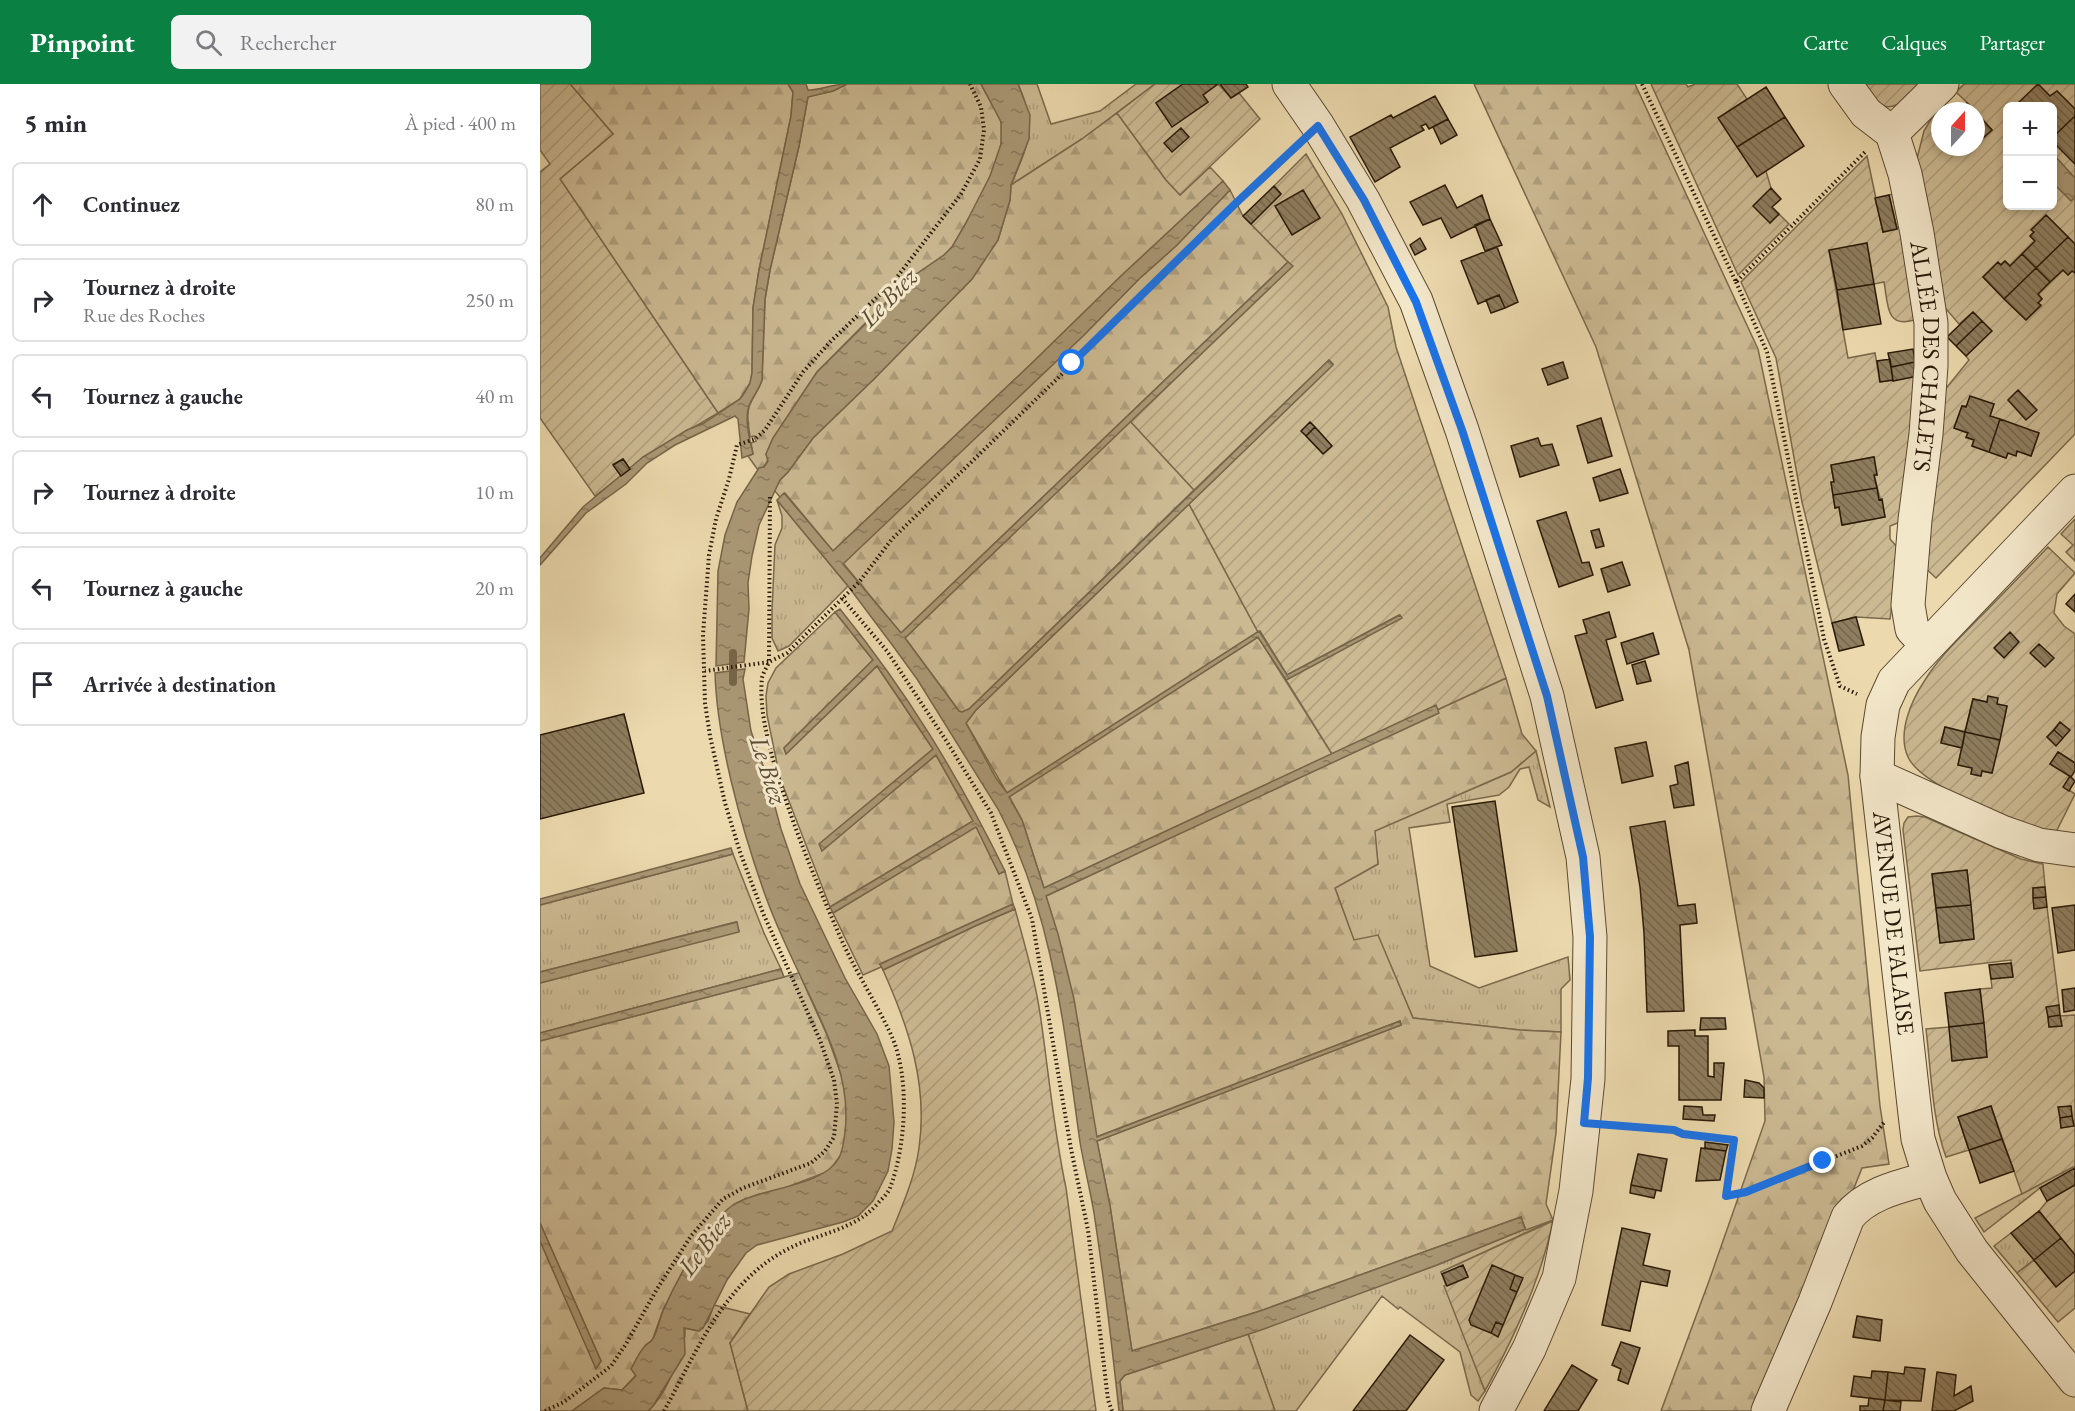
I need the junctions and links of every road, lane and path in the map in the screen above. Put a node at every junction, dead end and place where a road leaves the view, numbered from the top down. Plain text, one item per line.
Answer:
1 (970, 84) edge
2 (1288, 84) edge
3 (1642, 84) edge
4 (1845, 84) edge
5 (1942, 84) edge
6 (1318, 126) junction
7 (1892, 133) junction
8 (1736, 282) junction
9 (2075, 491) edge
10 (770, 497) dead end
11 (842, 598) junction
12 (1927, 645) junction
13 (769, 662) junction
14 (705, 670) junction
15 (1883, 705) junction
16 (1877, 776) junction
17 (2075, 850) edge
18 (1584, 1123) junction
19 (1862, 1146) dead end
20 (1930, 1178) junction
21 (2075, 1380) edge
22 (545, 1411) edge
23 (663, 1411) edge
24 (1112, 1411) edge
25 (1496, 1411) edge
26 (1768, 1411) edge

1 - 14 path
2 - 6 street
3 - 8 path
4 - 7 street
5 - 7 street
6 - 11 path
6 - 18 street
7 - 8 path
7 - 12 street, ALLÉE DES CHALETS
8 - 15 path
9 - 12 street, AVENUE DE FALAISE
10 - 13 path
11 - 13 path
11 - 24 path
12 - 15 street, AVENUE DE FALAISE
13 - 14 path
13 - 23 path
14 - 22 path
15 - 16 street, AVENUE DE FALAISE
16 - 17 street
16 - 20 street, AVENUE DE FALAISE
18 - 19 path
18 - 25 street
20 - 21 street, AVENUE DE FALAISE
20 - 26 street

